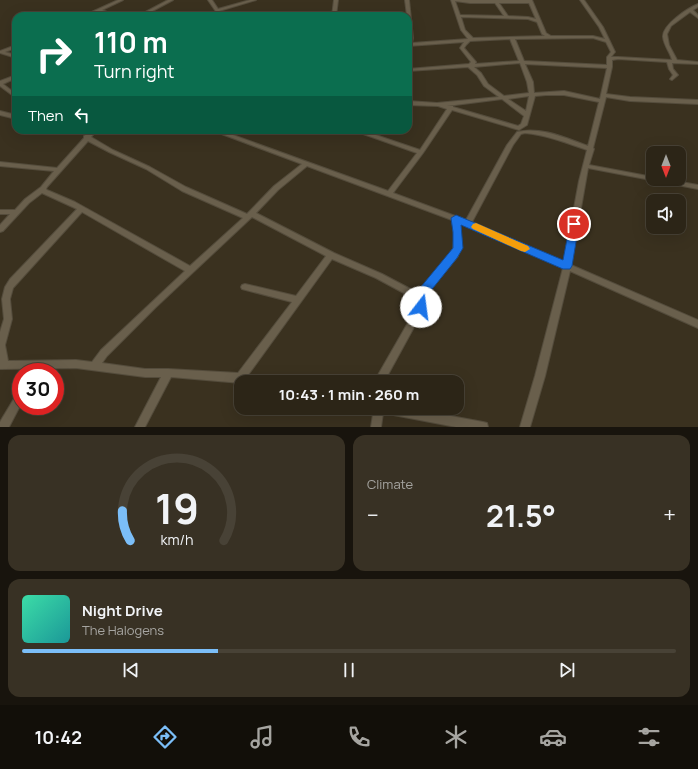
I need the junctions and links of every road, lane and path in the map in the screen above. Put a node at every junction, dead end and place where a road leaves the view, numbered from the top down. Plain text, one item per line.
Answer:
1 (113, 0) edge
2 (171, 0) edge
3 (210, 0) edge
4 (254, 0) edge
5 (336, 0) edge
6 (407, 0) edge
7 (454, 0) edge
8 (582, 0) edge
9 (120, 1) edge
10 (530, 1) edge
11 (496, 2) junction
12 (698, 5) edge
13 (99, 10) junction
14 (218, 10) joint
15 (690, 10) junction
16 (94, 12) edge
17 (104, 12) edge
18 (148, 12) edge
19 (334, 12) edge
20 (409, 12) edge
21 (458, 16) junction
22 (698, 17) edge
23 (507, 18) junction
24 (539, 21) junction
25 (543, 36) junction
26 (412, 38) edge
27 (512, 38) junction
28 (470, 40) junction
29 (608, 41) junction
30 (424, 44) junction
31 (412, 45) edge
32 (12, 48) edge
33 (1, 52) edge
34 (12, 56) edge
35 (610, 57) junction
36 (520, 62) junction
37 (669, 62) junction
38 (675, 62) junction
39 (698, 63) edge
40 (470, 66) junction
41 (610, 67) junction
42 (412, 70) edge
43 (12, 78) edge
44 (672, 79) dead end
45 (0, 83) edge
46 (12, 93) edge
47 (532, 93) junction
48 (501, 97) junction
49 (602, 98) junction
50 (455, 102) junction
51 (698, 102) edge
52 (412, 103) edge
53 (437, 105) junction
54 (450, 109) junction
55 (0, 113) edge
56 (527, 115) junction
57 (12, 116) edge
58 (89, 134) edge
59 (91, 134) edge
60 (234, 134) edge
61 (367, 134) edge
62 (591, 149) junction
63 (421, 152) junction
64 (0, 164) edge
65 (306, 164) junction
66 (587, 166) junction
67 (60, 170) junction
68 (646, 178) edge
69 (686, 185) edge
70 (698, 187) edge
71 (43, 189) junction
72 (389, 194) junction
73 (81, 209) junction
74 (0, 212) edge
75 (16, 212) junction
76 (249, 215) junction
77 (456, 218) junction
78 (468, 223) junction
79 (0, 229) edge
80 (331, 255) junction
81 (567, 266) junction
82 (190, 270) junction
83 (245, 287) dead end
84 (419, 298) junction
85 (298, 300) junction
86 (698, 324) edge
87 (64, 365) edge
88 (2, 366) edge
89 (95, 366) junction
90 (168, 373) junction
91 (242, 375) edge
92 (383, 375) edge
93 (234, 378) edge
94 (12, 412) edge
95 (378, 415) edge
96 (419, 415) edge
97 (4, 427) edge
98 (140, 427) edge
99 (376, 427) edge
100 (483, 427) edge
101 (525, 427) edge

1 - 9 street
2 - 18 street
3 - 14 street
4 - 14 street
5 - 19 street
6 - 20 street
7 - 11 street
7 - 21 street
8 - 29 street
9 - 13 street
10 - 11 street
10 - 24 street
11 - 23 street
12 - 15 street
13 - 16 street
13 - 17 street
15 - 22 street
15 - 38 street
21 - 23 street
21 - 28 street
23 - 24 street
24 - 25 street
25 - 27 street
25 - 29 street
26 - 30 street
27 - 28 street
27 - 36 street
28 - 30 street
28 - 40 street
29 - 35 street
30 - 31 street
32 - 33 street
33 - 34 street
35 - 37 street
35 - 41 street
36 - 40 street
36 - 41 street
36 - 47 street
37 - 38 street
37 - 44 street
38 - 39 street
40 - 42 street
40 - 48 street
41 - 49 street
43 - 45 street
45 - 46 street
47 - 48 street
47 - 49 street
47 - 56 street
48 - 50 street
48 - 56 street
49 - 51 street
49 - 62 street
50 - 53 street
50 - 54 street
52 - 53 street
53 - 54 street
54 - 56 street
54 - 63 street
55 - 57 street
58 - 67 street
59 - 76 street
60 - 65 street
61 - 63 street
62 - 66 street
62 - 78 street
63 - 72 street
64 - 67 street
65 - 72 street
65 - 76 street
66 - 68 street
66 - 81 street
67 - 71 street
69 - 70 street
71 - 73 street
71 - 75 street
72 - 77 street
73 - 82 street
73 - 88 street
74 - 75 street
75 - 79 street
76 - 80 street
76 - 82 street
77 - 78 street
77 - 84 street
78 - 81 street
80 - 84 street
80 - 85 street
81 - 86 street
81 - 101 street
82 - 89 street
83 - 85 street
84 - 92 street
85 - 91 street
87 - 89 street
89 - 90 street
90 - 93 street
90 - 98 street
94 - 97 street
95 - 99 street
96 - 100 street

